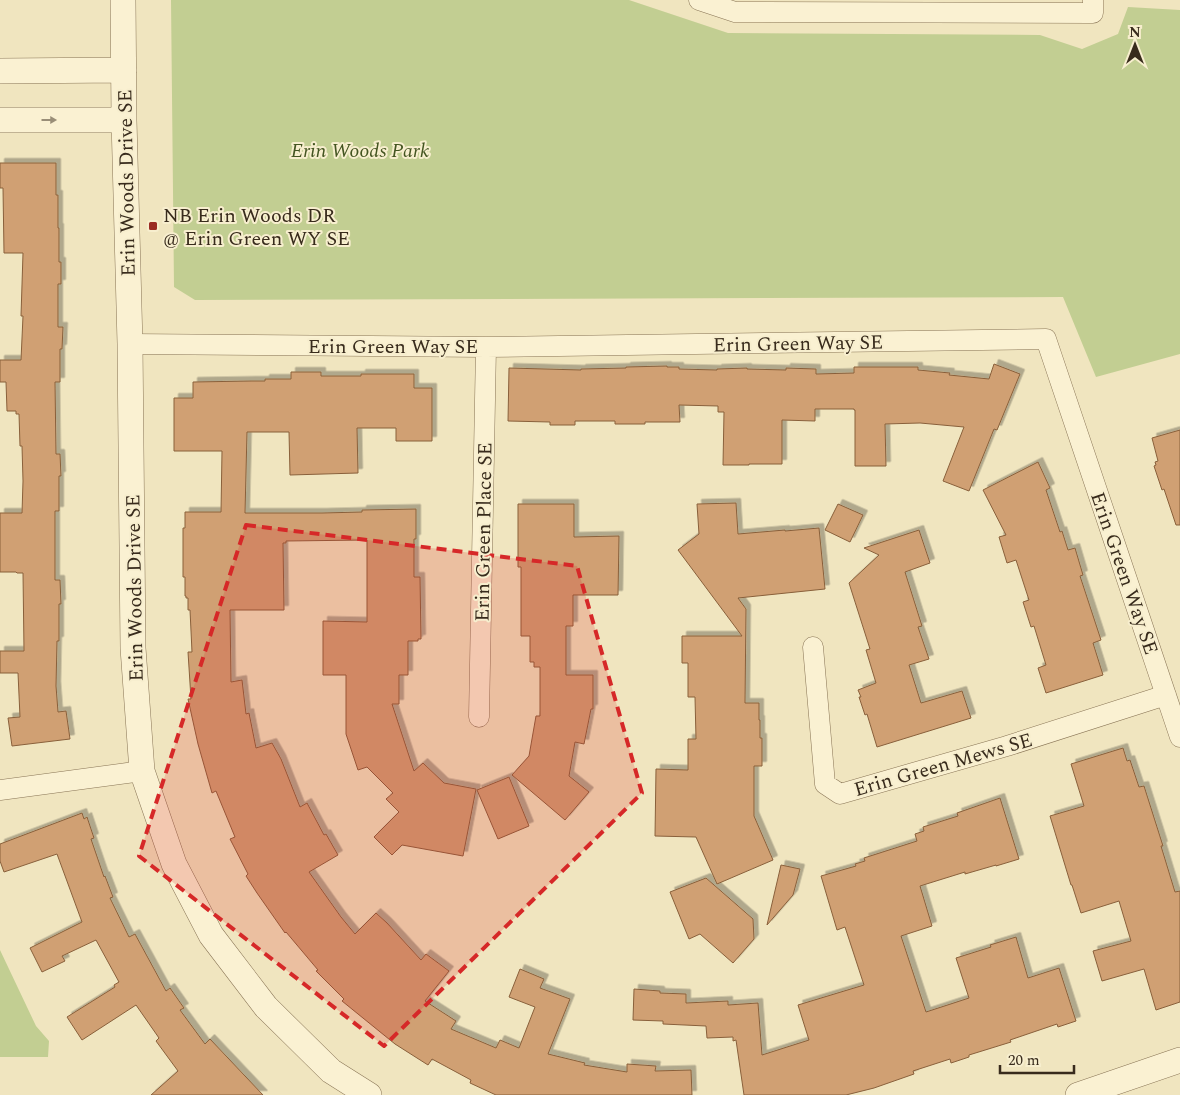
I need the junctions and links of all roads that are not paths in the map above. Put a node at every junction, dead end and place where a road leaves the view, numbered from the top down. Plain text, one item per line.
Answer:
1 (123, 0) edge
2 (699, 0) edge
3 (1093, 0) edge
4 (124, 70) junction
5 (0, 71) edge
6 (0, 120) edge
7 (124, 120) junction
8 (130, 344) junction
9 (486, 347) junction
10 (813, 647) dead end
11 (1166, 695) junction
12 (479, 717) dead end
13 (1180, 737) edge
14 (142, 771) junction
15 (0, 790) edge
16 (1180, 1060) edge
17 (369, 1095) edge
18 (1078, 1095) edge

1 - 4 street, Erin Woods Drive SE
2 - 3 street
4 - 5 street
4 - 7 street, Erin Woods Drive SE
6 -> 7 street
7 - 8 street, Erin Woods Drive SE
8 - 9 street, Erin Green Way SE
8 - 14 street, Erin Woods Drive SE
9 - 11 street, Erin Green Way SE
9 - 12 street, Erin Green Place SE
10 - 11 street, Erin Green Mews SE
11 - 13 street, Erin Green Way SE
14 - 15 street
14 - 17 street, Erin Woods Drive SE
16 - 18 street

